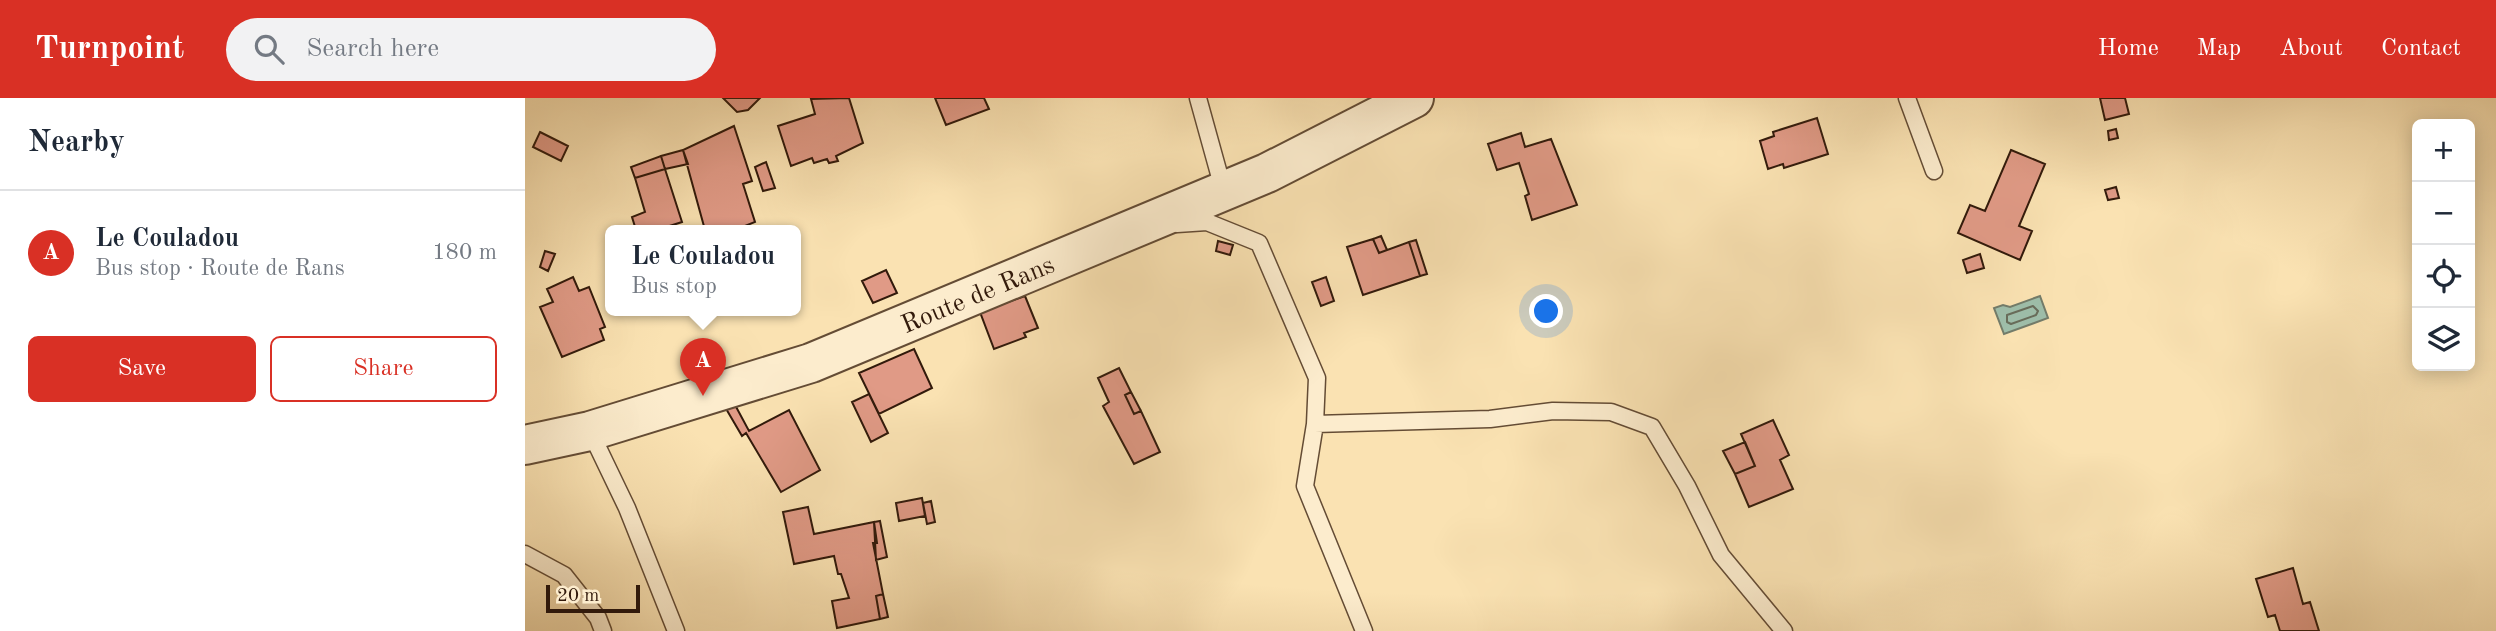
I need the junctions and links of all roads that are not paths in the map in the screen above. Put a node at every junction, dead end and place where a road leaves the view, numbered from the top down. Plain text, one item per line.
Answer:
1 (1198, 98) edge
2 (1414, 98) edge
3 (1907, 98) edge
4 (1934, 171) dead end
5 (1224, 192) junction
6 (1138, 227) junction
7 (1315, 424) junction
8 (590, 431) junction
9 (525, 445) edge
10 (525, 554) edge
11 (603, 631) edge
12 (676, 631) edge
13 (1364, 631) edge
14 (1784, 631) edge

1 - 5 lane
2 - 5 street, Route de Rans
3 - 4 lane
5 - 6 street, Route de Rans
6 - 7 lane
6 - 8 street, Route de Rans
7 - 13 lane
7 - 14 lane
8 - 9 street, Route de Rans
8 - 12 lane
10 - 11 lane

